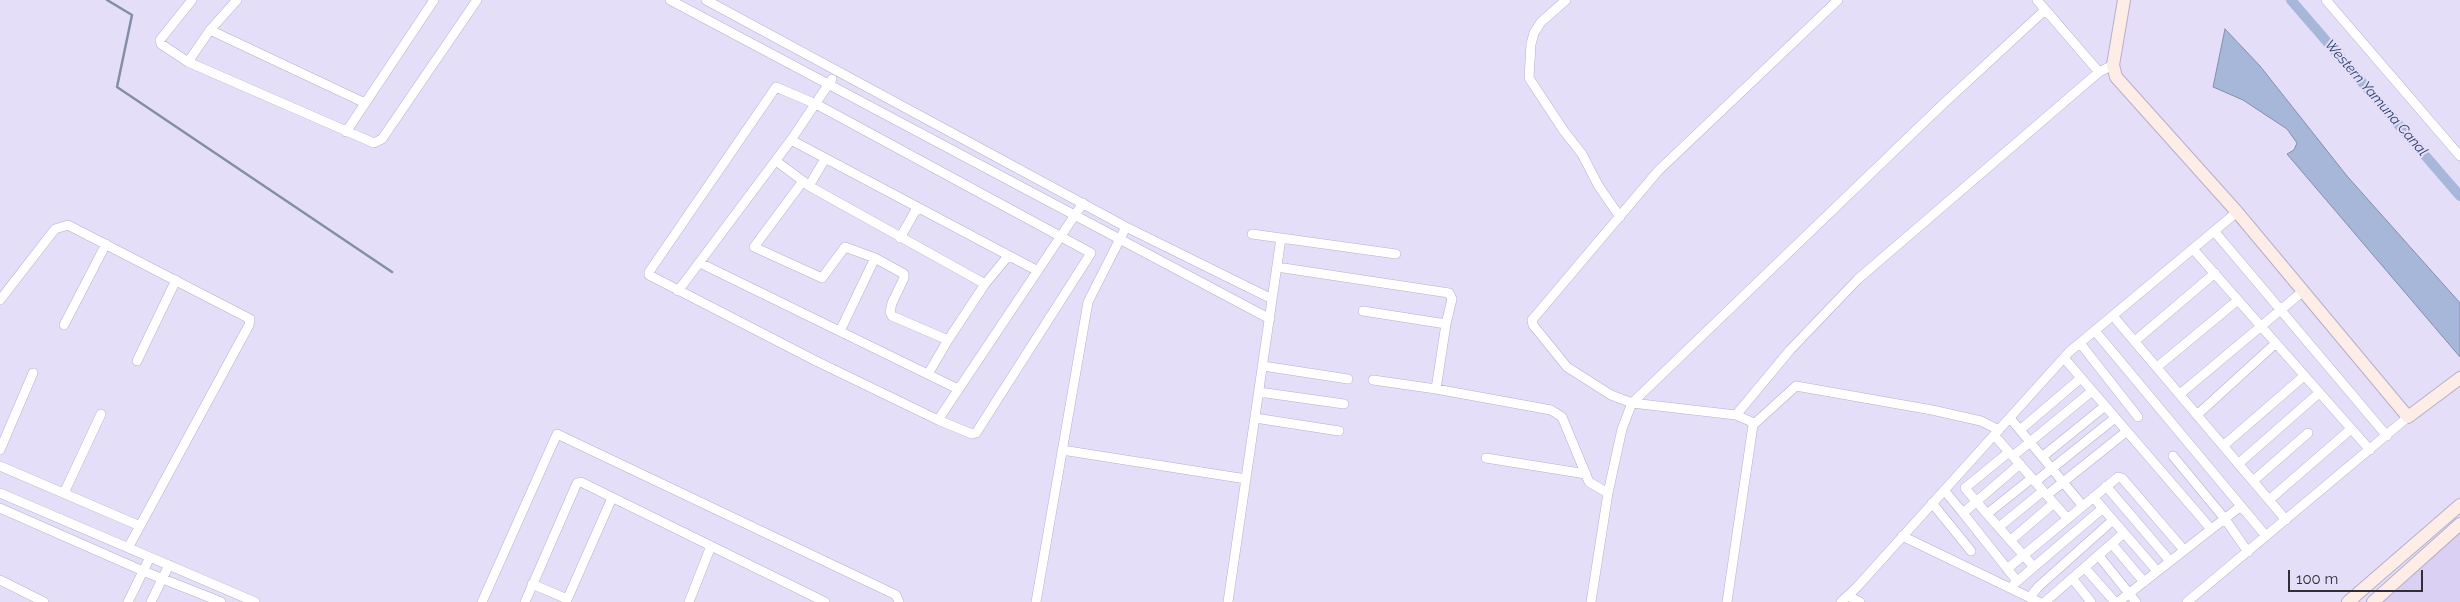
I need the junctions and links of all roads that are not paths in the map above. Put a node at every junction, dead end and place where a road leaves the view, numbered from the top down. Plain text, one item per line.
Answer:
1 (192, 0) edge
2 (237, 0) edge
3 (434, 0) edge
4 (477, 0) edge
5 (670, 0) edge
6 (706, 0) edge
7 (1566, 0) edge
8 (1838, 0) edge
9 (2036, 0) edge
10 (2124, 0) edge
11 (2326, 0) edge
12 (2045, 10) junction
13 (210, 30) junction
14 (188, 62) junction
15 (2113, 64) junction
16 (838, 72) junction
17 (2099, 72) junction
18 (829, 84) junction
19 (365, 103) junction
20 (816, 104) junction
21 (346, 132) junction
22 (791, 140) junction
23 (2460, 156) edge
24 (825, 159) junction
25 (776, 161) junction
26 (806, 184) junction
27 (1083, 203) junction
28 (917, 208) junction
29 (2237, 212) junction
30 (1073, 214) junction
31 (1620, 217) junction
32 (1126, 227) junction
33 (2214, 231) junction
34 (1060, 234) junction
35 (1252, 234) dead end
36 (900, 238) junction
37 (1281, 238) junction
38 (1119, 240) junction
39 (106, 244) junction
40 (2193, 249) junction
41 (1396, 254) dead end
42 (1008, 256) junction
43 (875, 258) junction
44 (700, 263) junction
45 (1277, 267) junction
46 (1036, 270) junction
47 (2215, 273) junction
48 (176, 280) junction
49 (985, 284) junction
50 (678, 292) junction
51 (2302, 292) junction
52 (1272, 299) junction
53 (0, 300) edge
54 (2238, 300) junction
55 (2280, 309) junction
56 (1363, 311) dead end
57 (2113, 316) junction
58 (1270, 319) junction
59 (64, 324) dead end
60 (1446, 324) junction
61 (2260, 326) junction
62 (840, 331) junction
63 (2095, 331) junction
64 (948, 340) junction
65 (2135, 341) junction
66 (2080, 343) junction
67 (2276, 343) junction
68 (2064, 358) junction
69 (137, 361) dead end
70 (1263, 366) junction
71 (2157, 367) junction
72 (33, 373) dead end
73 (928, 374) junction
74 (2304, 376) junction
75 (2081, 378) junction
76 (2460, 378) edge
77 (1348, 379) dead end
78 (1373, 380) dead end
79 (958, 389) junction
80 (1436, 389) junction
81 (1259, 392) junction
82 (2092, 392) junction
83 (2319, 393) junction
84 (2180, 394) junction
85 (1632, 403) junction
86 (1344, 404) dead end
87 (2105, 406) junction
88 (101, 414) dead end
89 (1736, 415) junction
90 (2197, 415) junction
91 (2138, 417) dead end
92 (2408, 417) junction
93 (1255, 418) junction
94 (2010, 418) junction
95 (2115, 418) junction
96 (938, 420) junction
97 (1753, 425) junction
98 (2351, 429) junction
99 (2020, 430) junction
100 (1339, 431) dead end
101 (2127, 431) junction
102 (1996, 432) junction
103 (2308, 433) dead end
104 (2387, 436) junction
105 (2030, 442) junction
106 (2223, 446) junction
107 (0, 450) edge
108 (1062, 450) junction
109 (2370, 450) junction
110 (2011, 454) junction
111 (2173, 456) dead end
112 (2042, 457) junction
113 (1486, 458) dead end
114 (2020, 464) junction
115 (2238, 464) junction
116 (0, 466) edge
117 (2051, 468) junction
118 (1586, 474) junction
119 (1956, 476) junction
120 (1246, 479) junction
121 (2034, 480) junction
122 (2253, 482) junction
123 (2064, 483) junction
124 (2106, 486) junction
125 (1965, 488) junction
126 (1944, 490) junction
127 (1605, 492) junction
128 (0, 493) edge
129 (64, 493) junction
130 (2045, 493) junction
131 (2093, 497) junction
132 (612, 498) junction
133 (2269, 500) junction
134 (1975, 501) junction
135 (1932, 503) junction
136 (2054, 504) junction
137 (2460, 505) edge
138 (2082, 506) junction
139 (2241, 506) junction
140 (0, 508) edge
141 (2102, 508) junction
142 (1963, 513) junction
143 (1988, 514) junction
144 (2067, 518) junction
145 (2225, 519) junction
146 (2113, 520) junction
147 (2286, 520) junction
148 (2460, 524) edge
149 (140, 526) junction
150 (1999, 527) junction
151 (2211, 530) junction
152 (2124, 533) junction
153 (1902, 536) junction
154 (2266, 536) junction
155 (2010, 540) junction
156 (2112, 544) junction
157 (711, 546) junction
158 (128, 548) junction
159 (2184, 550) junction
160 (1971, 551) dead end
161 (2248, 552) junction
162 (2023, 554) junction
163 (2099, 556) junction
164 (150, 557) junction
165 (2170, 561) junction
166 (169, 565) junction
167 (2033, 566) junction
168 (2085, 568) junction
169 (2007, 569) junction
170 (143, 571) junction
171 (2157, 571) junction
172 (2072, 578) junction
173 (163, 579) junction
174 (0, 580) edge
175 (2017, 581) junction
176 (2144, 582) junction
177 (532, 584) junction
178 (2010, 588) junction
179 (2129, 593) junction
180 (2030, 598) junction
181 (813, 599) edge
182 (1844, 599) edge
183 (566, 600) edge
184 (44, 602) edge
185 (128, 602) edge
186 (151, 602) edge
187 (221, 602) edge
188 (255, 602) edge
189 (482, 602) edge
190 (525, 602) edge
191 (689, 602) edge
192 (825, 602) edge
193 (899, 602) edge
194 (1036, 602) edge
195 (1228, 602) edge
196 (1591, 602) edge
197 (1727, 602) edge
198 (1860, 602) edge
199 (2039, 602) edge
200 (2045, 602) edge
201 (2091, 602) edge
202 (2117, 602) edge
203 (2136, 602) edge
204 (2187, 602) edge
205 (2348, 602) edge
206 (2373, 602) edge

1 - 14 street
2 - 13 street
3 - 19 street
4 - 21 street
5 - 18 street
6 - 16 street
7 - 31 street
8 - 31 street
9 - 12 street
10 - 15 street
11 - 23 street
12 - 17 street
12 - 85 street
13 - 14 street
13 - 19 street
14 - 21 street
15 - 17 street
15 - 29 street
16 - 18 street
16 - 27 street
17 - 89 street
18 - 20 street
18 - 30 street
19 - 21 street
20 - 22 street
20 - 34 street
20 - 50 street
22 - 24 street
22 - 25 street
24 - 26 street
24 - 28 street
25 - 26 street
25 - 44 street
26 - 36 street
26 - 43 street
27 - 30 street
27 - 32 street
28 - 36 street
28 - 42 street
29 - 33 street
29 - 51 street
30 - 34 street
30 - 38 street
31 - 85 street
32 - 38 street
32 - 52 street
33 - 40 street
33 - 55 street
34 - 46 street
34 - 96 street
35 - 37 street
36 - 49 street
37 - 41 street
37 - 45 street
38 - 58 street
38 - 108 street
39 - 48 street
39 - 53 street
39 - 59 street
40 - 47 street
40 - 57 street
42 - 46 street
42 - 49 street
43 - 62 street
43 - 64 street
44 - 50 street
44 - 62 street
45 - 52 street
45 - 60 street
46 - 79 street
47 - 54 street
47 - 65 street
48 - 69 street
48 - 149 street
49 - 64 street
50 - 96 street
51 - 55 street
51 - 92 street
52 - 58 street
54 - 61 street
54 - 71 street
55 - 61 street
55 - 104 street
56 - 60 street
57 - 63 street
57 - 65 street
58 - 70 street
60 - 80 street
61 - 67 street
61 - 84 street
62 - 73 street
63 - 66 street
63 - 139 street
64 - 73 street
65 - 71 street
66 - 68 street
66 - 91 street
67 - 74 street
67 - 90 street
68 - 75 street
68 - 94 street
70 - 77 street
70 - 81 street
71 - 84 street
72 - 107 street
73 - 79 street
74 - 83 street
74 - 106 street
75 - 82 street
75 - 99 street
76 - 92 street
78 - 80 street
79 - 96 street
80 - 118 street
81 - 86 street
81 - 93 street
82 - 87 street
82 - 105 street
83 - 98 street
83 - 115 street
84 - 90 street
85 - 89 street
85 - 127 street
87 - 95 street
87 - 112 street
88 - 129 street
89 - 97 street
90 - 106 street
92 - 104 street
93 - 100 street
93 - 120 street
94 - 99 street
94 - 102 street
95 - 101 street
95 - 117 street
97 - 102 street
97 - 197 street
98 - 109 street
98 - 133 street
99 - 105 street
101 - 123 street
101 - 151 street
102 - 110 street
102 - 119 street
103 - 122 street
104 - 109 street
105 - 110 street
105 - 112 street
106 - 115 street
108 - 120 street
108 - 194 street
109 - 147 street
110 - 114 street
110 - 125 street
111 - 145 street
112 - 117 street
113 - 118 street
114 - 121 street
114 - 134 street
115 - 122 street
116 - 129 street
117 - 121 street
117 - 123 street
118 - 127 street
119 - 125 street
119 - 126 street
120 - 195 street
121 - 130 street
121 - 143 street
122 - 133 street
123 - 130 street
123 - 138 street
124 - 131 street
124 - 159 street
124 - 165 street
125 - 134 street
126 - 135 street
126 - 142 street
127 - 196 street
128 - 158 street
129 - 149 street
130 - 136 street
130 - 150 street
131 - 138 street
131 - 141 street
132 - 157 street
132 - 177 street
132 - 183 street
133 - 147 street
134 - 142 street
134 - 143 street
135 - 153 street
135 - 160 street
136 - 144 street
136 - 155 street
137 - 205 street
138 - 144 street
139 - 145 street
139 - 154 street
140 - 170 street
141 - 146 street
141 - 167 street
142 - 169 street
143 - 150 street
144 - 162 street
145 - 151 street
145 - 161 street
146 - 152 street
146 - 180 street
147 - 154 street
148 - 206 street
149 - 158 street
150 - 155 street
151 - 159 street
152 - 156 street
152 - 171 street
153 - 178 street
153 - 182 street
154 - 161 street
155 - 162 street
156 - 163 street
156 - 176 street
157 - 181 street
157 - 191 street
158 - 164 street
159 - 165 street
161 - 204 street
162 - 167 street
162 - 169 street
163 - 168 street
163 - 179 street
164 - 166 street
164 - 170 street
165 - 171 street
166 - 173 street
166 - 188 street
167 - 175 street
168 - 172 street
168 - 202 street
169 - 175 street
170 - 173 street
170 - 185 street
171 - 176 street
172 - 200 street
172 - 201 street
173 - 186 street
173 - 187 street
174 - 184 street
175 - 178 street
176 - 179 street
177 - 183 street
177 - 190 street
178 - 180 street
179 - 202 street
179 - 203 street
180 - 199 street
181 - 192 street
182 - 198 street
189 - 193 street

